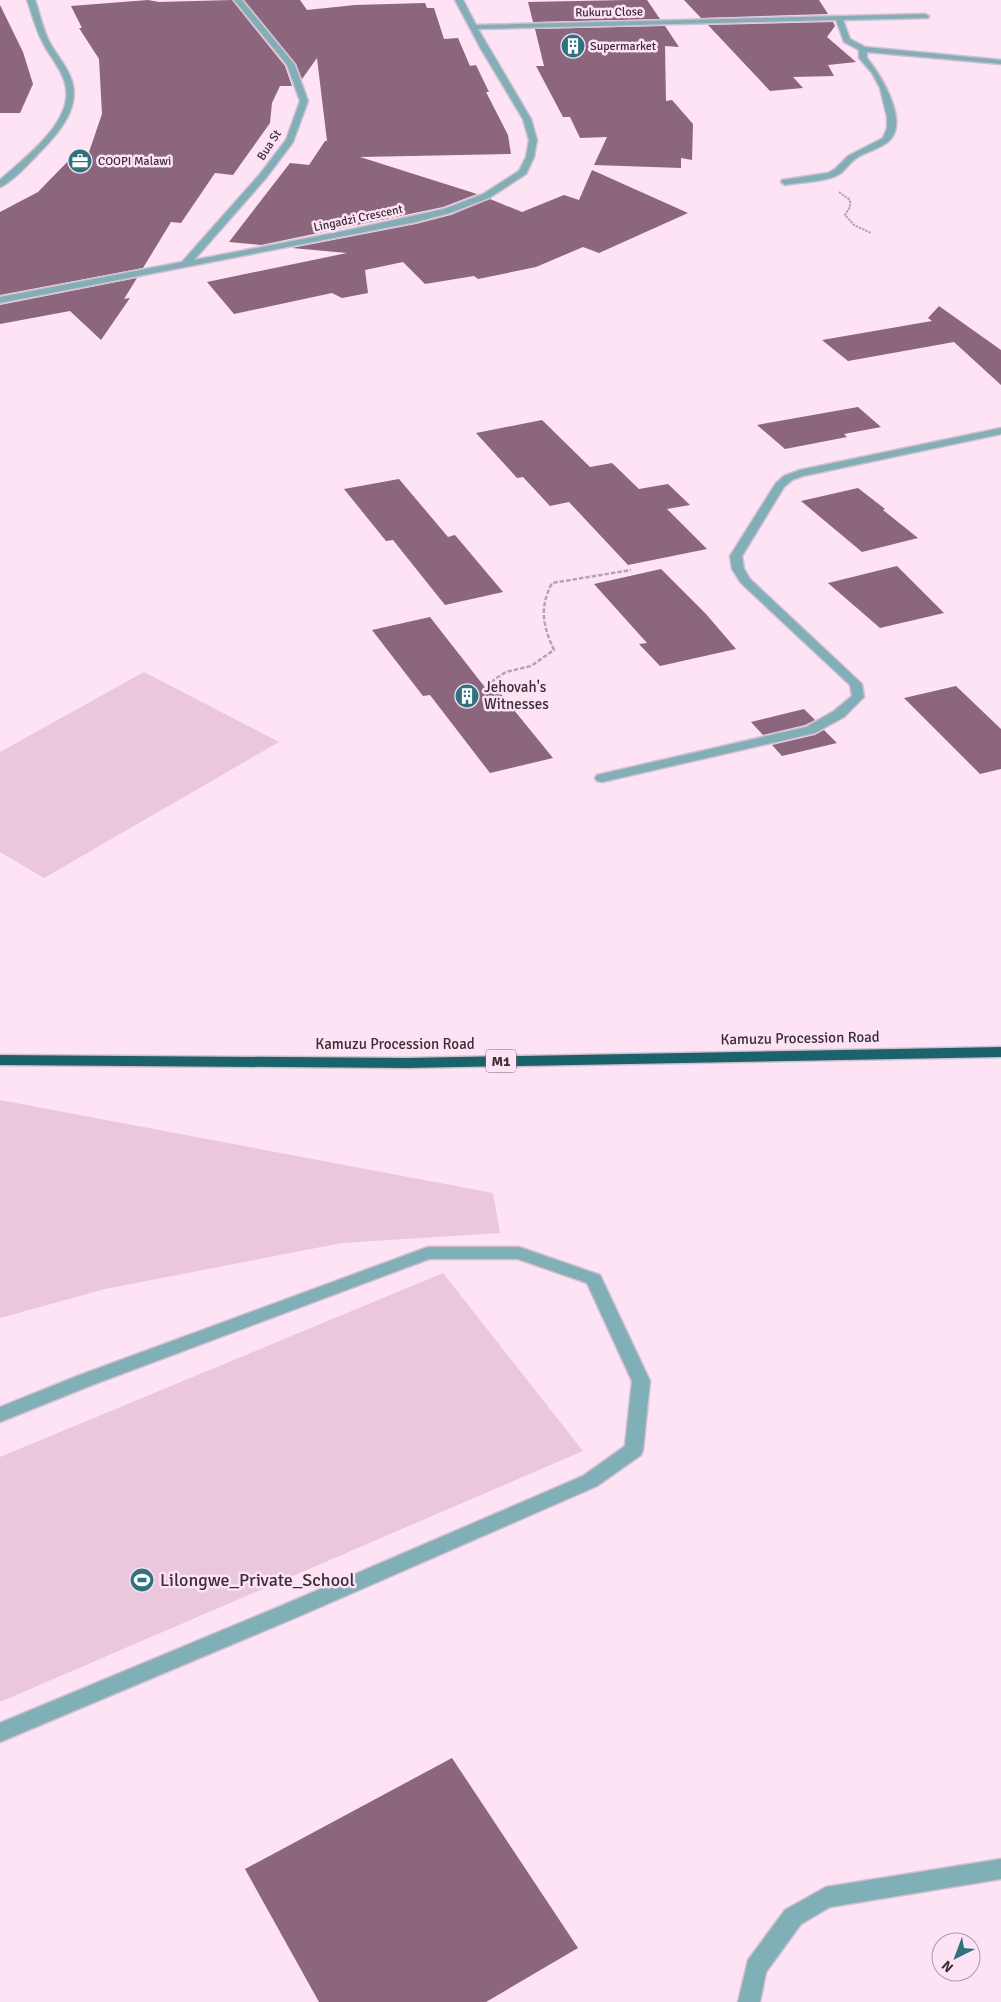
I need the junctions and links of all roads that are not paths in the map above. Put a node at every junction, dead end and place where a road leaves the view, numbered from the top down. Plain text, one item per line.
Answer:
1 (32, 0) edge
2 (238, 0) edge
3 (459, 0) edge
4 (925, 16) dead end
5 (840, 19) junction
6 (474, 27) junction
7 (863, 49) junction
8 (1001, 62) edge
9 (785, 182) dead end
10 (0, 184) edge
11 (185, 265) junction
12 (0, 300) edge
13 (1001, 430) edge
14 (602, 778) dead end
15 (1001, 1052) edge
16 (0, 1060) edge
17 (0, 1415) edge
18 (0, 1732) edge
19 (1001, 1869) edge
20 (749, 2002) edge

1 - 10 street
2 - 11 street, Bua St
3 - 6 street, Lingadzi Crescent
4 - 5 street, Rukuru Close
5 - 6 street, Rukuru Close
5 - 7 street
6 - 11 street, Lingadzi Crescent
7 - 8 street
7 - 9 street
11 - 12 street, Lingadzi Crescent
13 - 14 street
15 - 16 highway, Kamuzu Procession Road / M1
17 - 18 street
19 - 20 street

